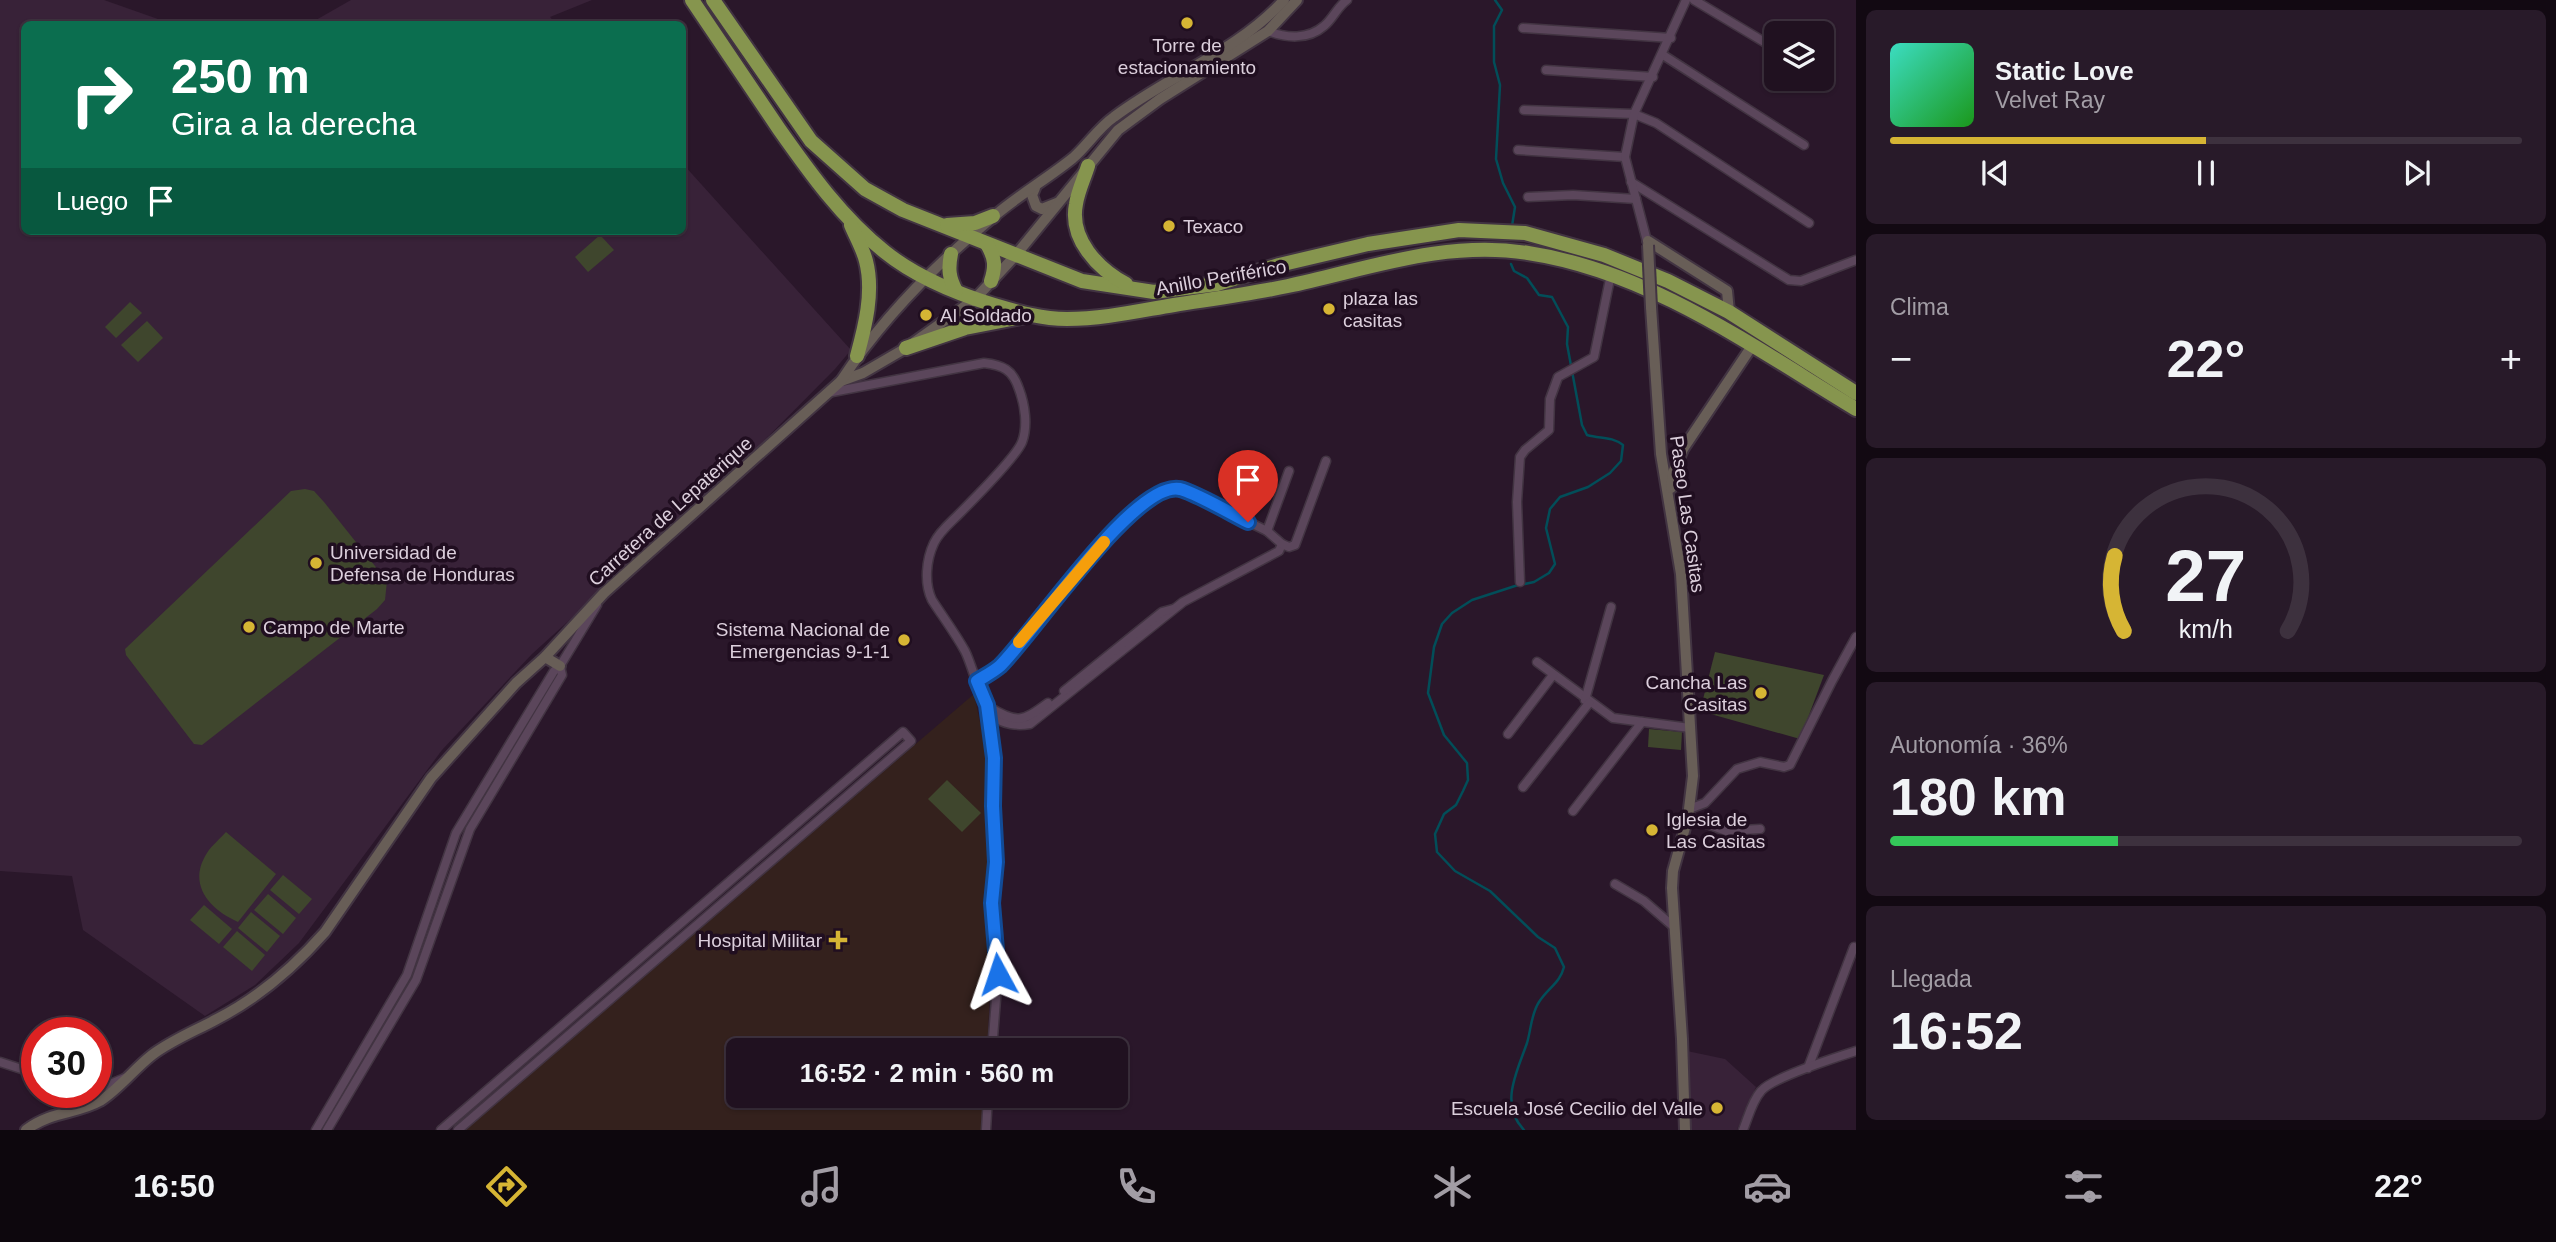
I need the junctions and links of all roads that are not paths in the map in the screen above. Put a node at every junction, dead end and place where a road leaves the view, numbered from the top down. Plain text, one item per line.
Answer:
1 (692, 0) edge
2 (713, 0) edge
3 (1284, 0) edge
4 (1297, 0) edge
5 (1347, 0) edge
6 (1686, 0) edge
7 (1694, 0) edge
8 (1523, 28) dead end
9 (1268, 31) junction
10 (1671, 38) junction
11 (1764, 42) edge
12 (1663, 55) junction
13 (1546, 70) dead end
14 (1653, 77) junction
15 (1524, 110) dead end
16 (1634, 114) junction
17 (1804, 145) dead end
18 (1518, 150) dead end
19 (1625, 157) junction
20 (1088, 166) junction
21 (1631, 182) junction
22 (1035, 188) junction
23 (1528, 197) dead end
24 (1636, 199) junction
25 (1060, 202) junction
26 (993, 216) junction
27 (849, 221) junction
28 (933, 222) junction
29 (1809, 223) dead end
30 (970, 237) junction
31 (1648, 243) junction
32 (987, 244) junction
33 (951, 254) junction
34 (1015, 256) junction
35 (1856, 260) edge
36 (1611, 274) junction
37 (925, 278) junction
38 (991, 281) junction
39 (1136, 290) junction
40 (956, 291) junction
41 (975, 299) junction
42 (1730, 312) junction
43 (1031, 316) junction
44 (1752, 346) junction
45 (906, 348) junction
46 (857, 356) junction
47 (841, 381) junction
48 (827, 393) junction
49 (1856, 393) edge
50 (1856, 409) edge
51 (1683, 449) junction
52 (1661, 454) junction
53 (1326, 461) dead end
54 (1289, 471) dead end
55 (1669, 501) junction
56 (1267, 531) junction
57 (1282, 544) junction
58 (1520, 582) dead end
59 (604, 593) junction
60 (1611, 607) dead end
61 (1856, 637) edge
62 (545, 657) junction
63 (1537, 662) dead end
64 (560, 666) junction
65 (1553, 675) junction
66 (977, 681) junction
67 (1587, 701) junction
68 (987, 705) junction
69 (1642, 722) junction
70 (1690, 729) junction
71 (1508, 734) dead end
72 (1522, 788) dead end
73 (1573, 811) dead end
74 (1689, 813) junction
75 (1760, 829) dead end
76 (1615, 884) dead end
77 (1674, 927) junction
78 (1856, 949) edge
79 (993, 1038) edge
80 (1856, 1051) edge
81 (0, 1062) edge
82 (1808, 1068) junction
83 (21, 1069) edge
84 (127, 1077) junction
85 (112, 1083) edge
86 (988, 1108) edge
87 (26, 1130) edge
88 (316, 1130) edge
89 (327, 1130) edge
90 (441, 1130) edge
91 (458, 1130) edge
92 (986, 1130) edge
93 (1685, 1130) edge
94 (1743, 1130) edge

1 - 27 highway, Anillo Periférico
2 - 28 highway, Anillo Periférico
3 - 22 main road, Carretera de Lepaterique
4 - 9 main road, Carretera de Lepaterique
5 - 9 street
6 - 10 street, Paseo Las Casitas
7 - 11 street
8 - 10 street
9 - 20 main road, Carretera de Lepaterique
10 - 12 street, Paseo Las Casitas
12 - 14 street, Paseo Las Casitas
12 - 17 street
13 - 14 street
14 - 16 street, Paseo Las Casitas
15 - 16 street
16 - 19 street, Paseo Las Casitas
16 - 29 street
18 - 19 street
19 - 21 street, Paseo Las Casitas
20 - 25 main road, Carretera de Lepaterique
20 - 39 highway
21 - 24 street, Paseo Las Casitas
21 - 35 street
22 - 25 main road
22 - 26 main road, Carretera de Lepaterique
23 - 24 street
24 - 31 street, Paseo Las Casitas
25 - 34 main road, Carretera de Lepaterique
26 - 28 highway
26 - 30 main road, Carretera de Lepaterique
27 - 37 highway, Anillo Periférico
27 - 46 highway
28 - 30 highway, Anillo Periférico
30 - 32 highway, Anillo Periférico
30 - 33 main road, Carretera de Lepaterique
31 - 42 main road
31 - 52 main road, Paseo Las Casitas, bridge
32 - 34 highway, Anillo Periférico
32 - 38 highway
33 - 37 main road, Carretera de Lepaterique
33 - 40 highway
34 - 38 main road, Carretera de Lepaterique
34 - 39 highway, Anillo Periférico
36 - 43 highway, Anillo Periférico
36 - 44 highway, Anillo Periférico
36 - 58 street
37 - 40 highway, Anillo Periférico
37 - 46 main road, Carretera de Lepaterique
38 - 41 main road, Carretera de Lepaterique
39 - 42 highway, Anillo Periférico
40 - 41 highway, Anillo Periférico
41 - 43 highway, Anillo Periférico
41 - 45 main road, Carretera de Lepaterique
42 - 49 highway, Anillo Periférico
43 - 45 highway
44 - 50 highway, Anillo Periférico
44 - 51 main road
45 - 47 main road, Carretera de Lepaterique
46 - 47 main road, Carretera de Lepaterique
47 - 48 main road, Carretera de Lepaterique
48 - 59 main road, Carretera de Lepaterique
48 - 66 street
51 - 52 main road
51 - 55 main road
52 - 55 main road, Paseo Las Casitas
53 - 57 street
54 - 56 street
55 - 70 main road, Paseo Las Casitas
56 - 57 street
56 - 66 street
57 - 68 street
59 - 62 main road, Carretera de Lepaterique
59 - 64 street
60 - 67 street
61 - 74 street
62 - 64 main road
62 - 84 main road, Carretera de Lepaterique
63 - 65 street
64 - 88 street
64 - 89 street
65 - 67 street
65 - 71 street
66 - 68 street
67 - 69 street
67 - 72 street
68 - 79 street
69 - 70 street
69 - 73 street
70 - 74 main road, Paseo Las Casitas
74 - 75 street
74 - 77 main road, Paseo Las Casitas
76 - 77 street
77 - 93 main road, Paseo Las Casitas
78 - 82 street
80 - 82 street
81 - 83 street
82 - 94 street
84 - 85 street
84 - 87 main road, Carretera de Lepaterique
86 - 92 street
90 - 91 street

